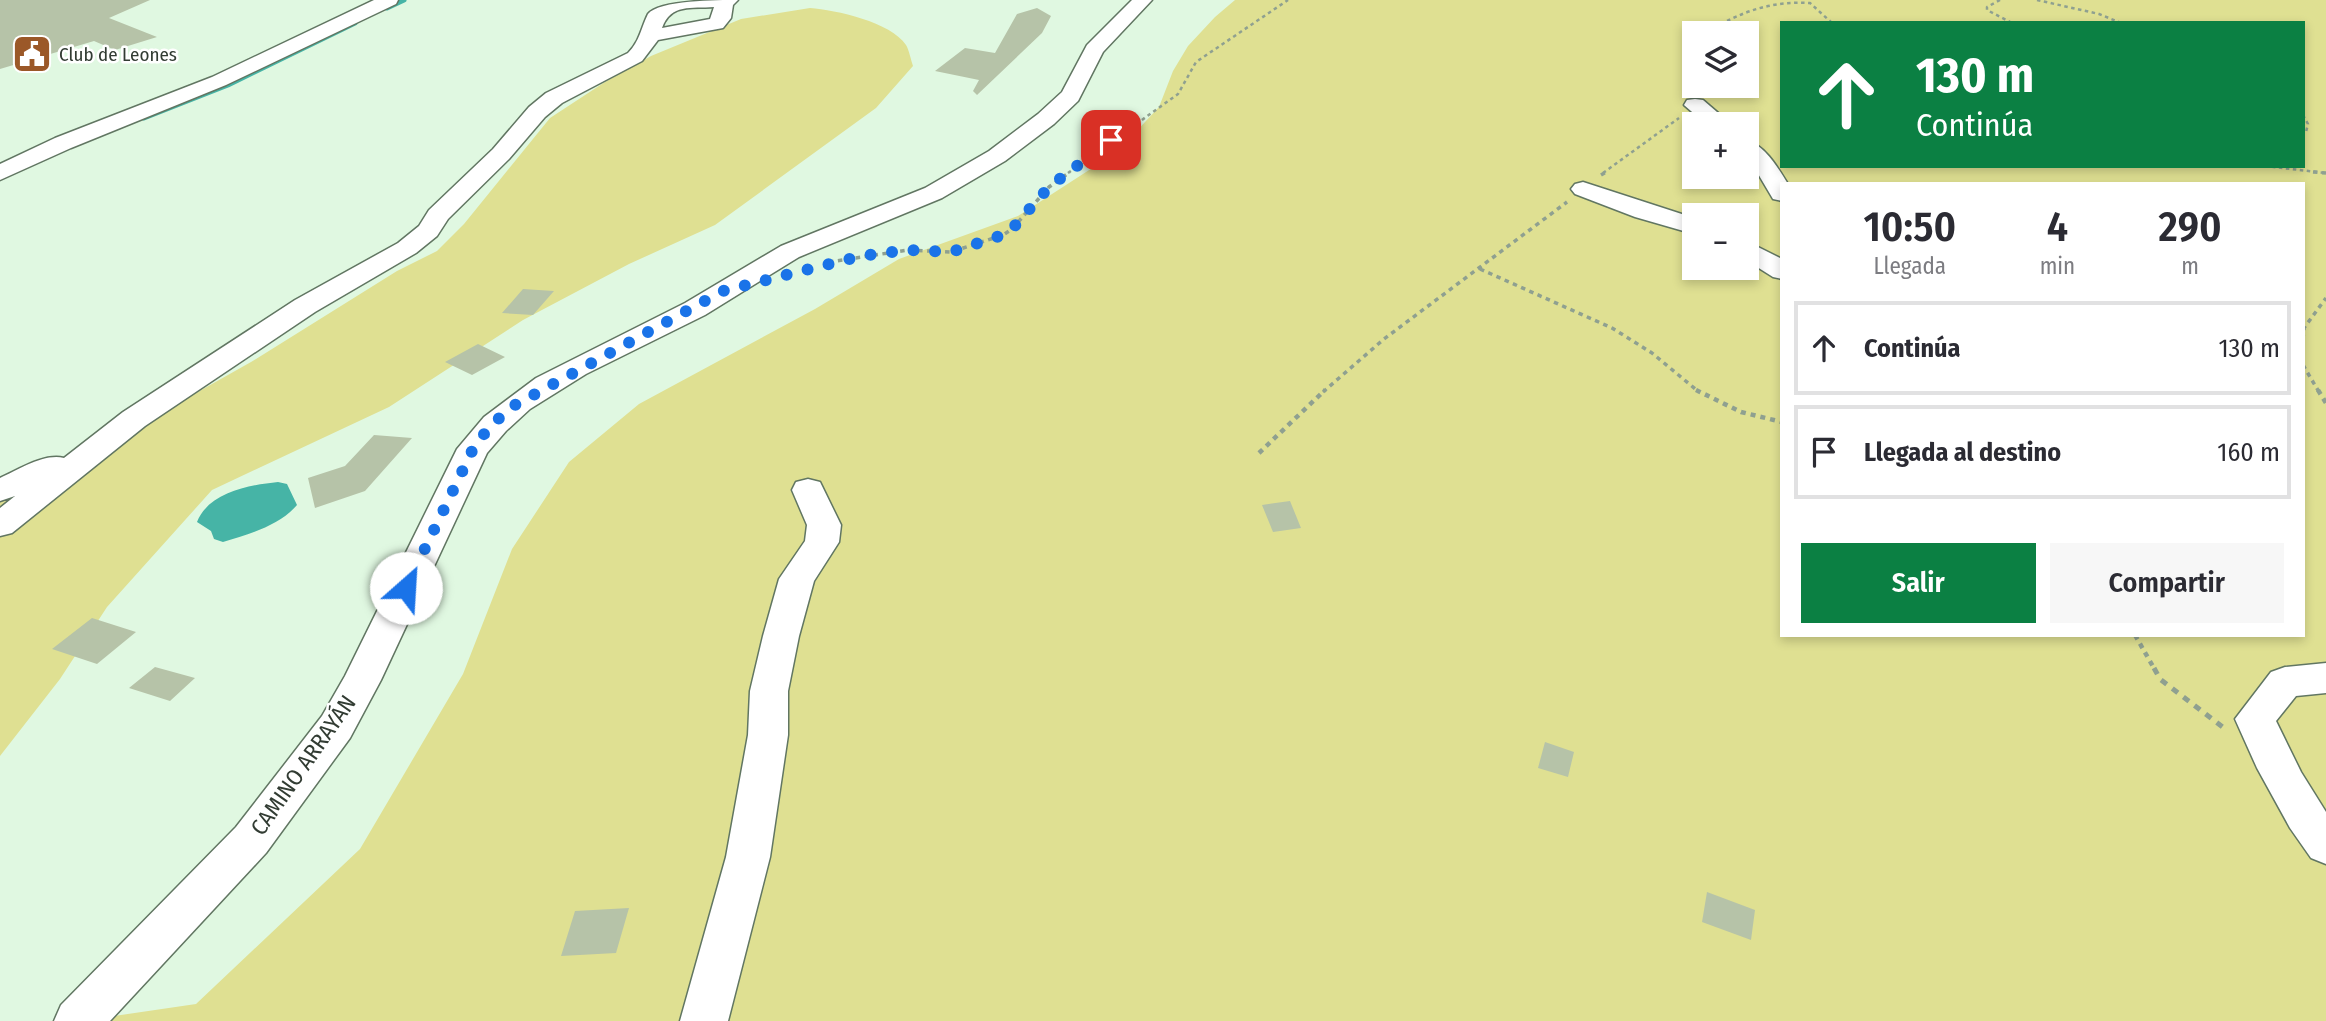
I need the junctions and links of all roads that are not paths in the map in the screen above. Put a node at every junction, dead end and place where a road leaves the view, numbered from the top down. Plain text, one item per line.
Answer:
1 (389, 0) edge
2 (729, 0) edge
3 (1143, 0) edge
4 (723, 1) edge
5 (650, 36) junction
6 (1695, 105) road end
7 (1704, 112) edge
8 (1759, 160) edge
9 (0, 173) edge
10 (1583, 189) road end
11 (1780, 190) edge
12 (1682, 222) edge
13 (1759, 257) edge
14 (1780, 270) edge
15 (94, 450) junction
16 (0, 490) edge
17 (808, 490) dead end
18 (0, 525) edge
19 (2326, 678) edge
20 (2326, 845) edge
21 (78, 1021) edge
22 (704, 1021) edge

1 - 9 street
2 - 4 street
3 - 21 street, CAMINO ARRAYÁN
4 - 5 street
4 - 5 street
5 - 15 street
6 - 7 street
8 - 11 street
10 - 12 street
13 - 14 street
15 - 16 street
15 - 18 street
17 - 22 street
19 - 20 street

